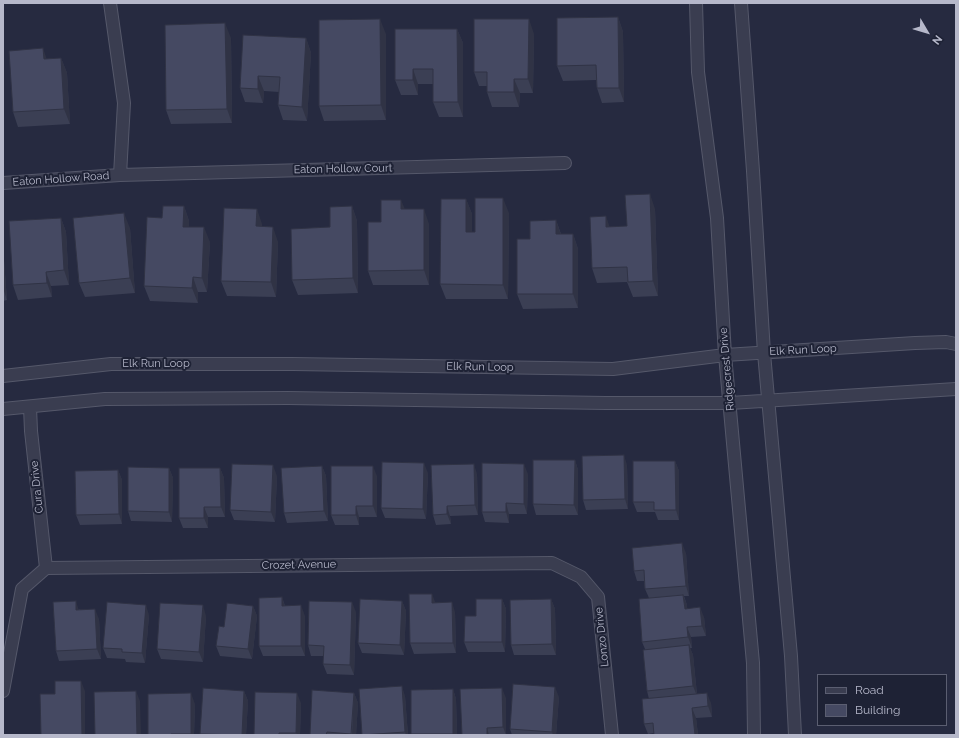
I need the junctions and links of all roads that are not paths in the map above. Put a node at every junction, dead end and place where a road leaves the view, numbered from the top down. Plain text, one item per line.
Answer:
1 (110, 3) edge
2 (696, 3) edge
3 (741, 3) edge
4 (565, 163) dead end
5 (120, 175) junction
6 (3, 183) edge
7 (956, 344) edge
8 (764, 353) junction
9 (725, 355) junction
10 (3, 376) edge
11 (956, 389) edge
12 (769, 401) junction
13 (730, 402) junction
14 (30, 406) junction
15 (3, 409) edge
16 (552, 563) joint
17 (46, 568) junction
18 (3, 691) edge
19 (612, 735) edge
20 (754, 735) edge
21 (795, 735) edge

1 - 5 street
2 - 9 street, Ridgecrest Drive
3 - 8 street
4 - 5 street, Eaton Hollow Court
5 - 6 street, Eaton Hollow Road
7 - 8 street, Elk Run Loop
8 - 9 street, Elk Run Loop
8 - 12 street
9 - 10 street, Elk Run Loop
9 - 13 street, Ridgecrest Drive
11 - 12 street
12 - 13 street
12 - 21 street
13 - 14 street
13 - 20 street, Ridgecrest Drive
14 - 15 street
14 - 17 street, Cura Drive
16 - 17 street, Crozet Avenue
16 - 19 street, Lonzo Drive
17 - 18 street

